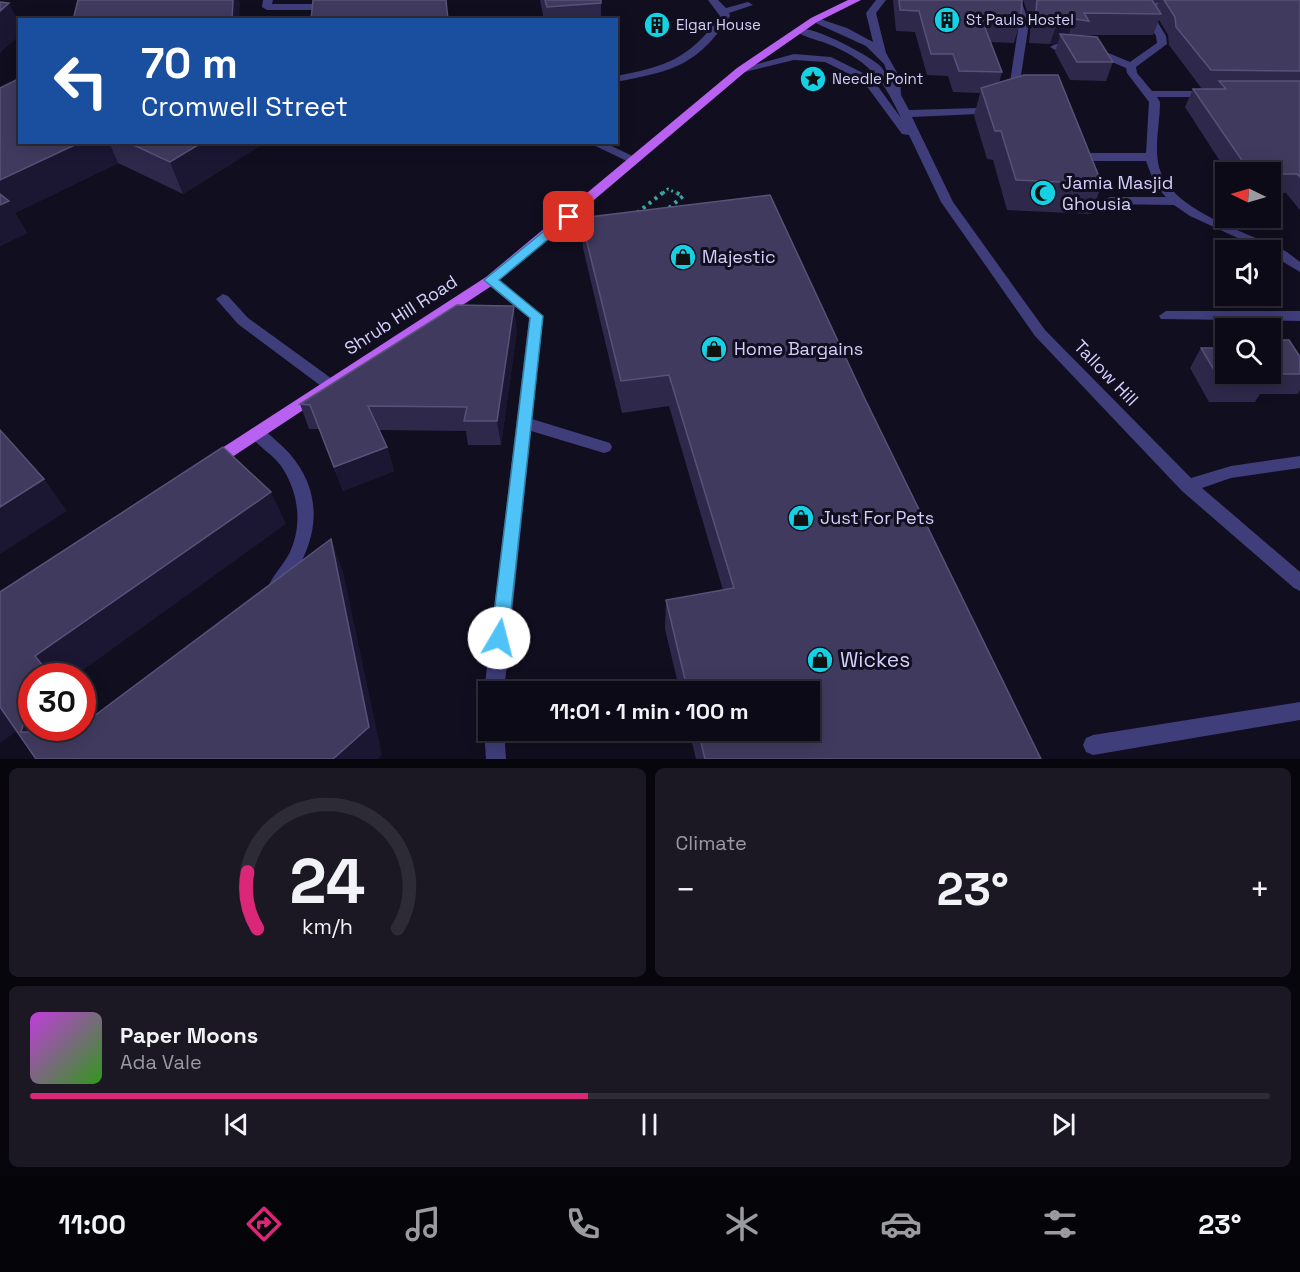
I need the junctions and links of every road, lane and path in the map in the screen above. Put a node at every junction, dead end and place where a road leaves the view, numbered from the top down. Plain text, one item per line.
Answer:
1 (268, 0) edge
2 (712, 0) edge
3 (856, 0) edge
4 (881, 0) edge
5 (1016, 0) edge
6 (1183, 1) edge
7 (748, 6) dead end
8 (724, 11) junction
9 (295, 18) edge
10 (814, 20) junction
11 (799, 30) junction
12 (1055, 47) dead end
13 (881, 53) junction
14 (1131, 66) junction
15 (741, 70) junction
16 (618, 79) edge
17 (1150, 94) junction
18 (1219, 94) edge
19 (897, 97) junction
20 (905, 114) junction
21 (597, 144) edge
22 (924, 156) junction
23 (1153, 156) junction
24 (1087, 157) edge
25 (635, 160) junction
26 (1110, 201) dead end
27 (1174, 201) junction
28 (662, 214) edge
29 (631, 217) edge
30 (1300, 268) edge
31 (491, 280) junction
32 (223, 298) dead end
33 (1166, 316) dead end
34 (1300, 316) edge
35 (330, 385) junction
36 (525, 423) junction
37 (257, 433) junction
38 (604, 447) dead end
39 (1300, 462) edge
40 (198, 471) edge
41 (1188, 486) junction
42 (1300, 583) edge
43 (267, 598) edge
44 (495, 681) edge
45 (1300, 711) edge
46 (495, 741) edge
47 (1093, 745) dead end
48 (496, 759) edge

1 - 9 street
2 - 8 street
3 - 10 main road, Shrub Hill Road
4 - 13 street, Tallow Hill
5 - 20 street
6 - 14 street
7 - 8 street
8 - 16 street
10 - 11 main road, Shrub Hill Road
10 - 13 street, Tallow Hill
11 - 15 main road, Shrub Hill Road
11 - 19 street, Tallow Hill
12 - 14 street
13 - 19 street, Tallow Hill
14 - 17 street
15 - 22 street, Tallow Hill
15 - 25 main road, Shrub Hill Road
17 - 18 street
17 - 23 street
19 - 20 street, Tallow Hill
20 - 22 street, Tallow Hill
21 - 25 street
22 - 41 street, Tallow Hill
23 - 24 street
23 - 27 street
25 - 31 main road, Shrub Hill Road
26 - 27 street
27 - 30 street
28 - 29 path
31 - 35 main road, Shrub Hill Road
31 - 36 street
32 - 35 street
33 - 34 street
35 - 37 main road, Shrub Hill Road
36 - 38 street
36 - 44 street
37 - 40 main road, Shrub Hill Road
37 - 43 street
39 - 41 street
41 - 42 street, Tallow Hill
45 - 47 street
46 - 48 street

